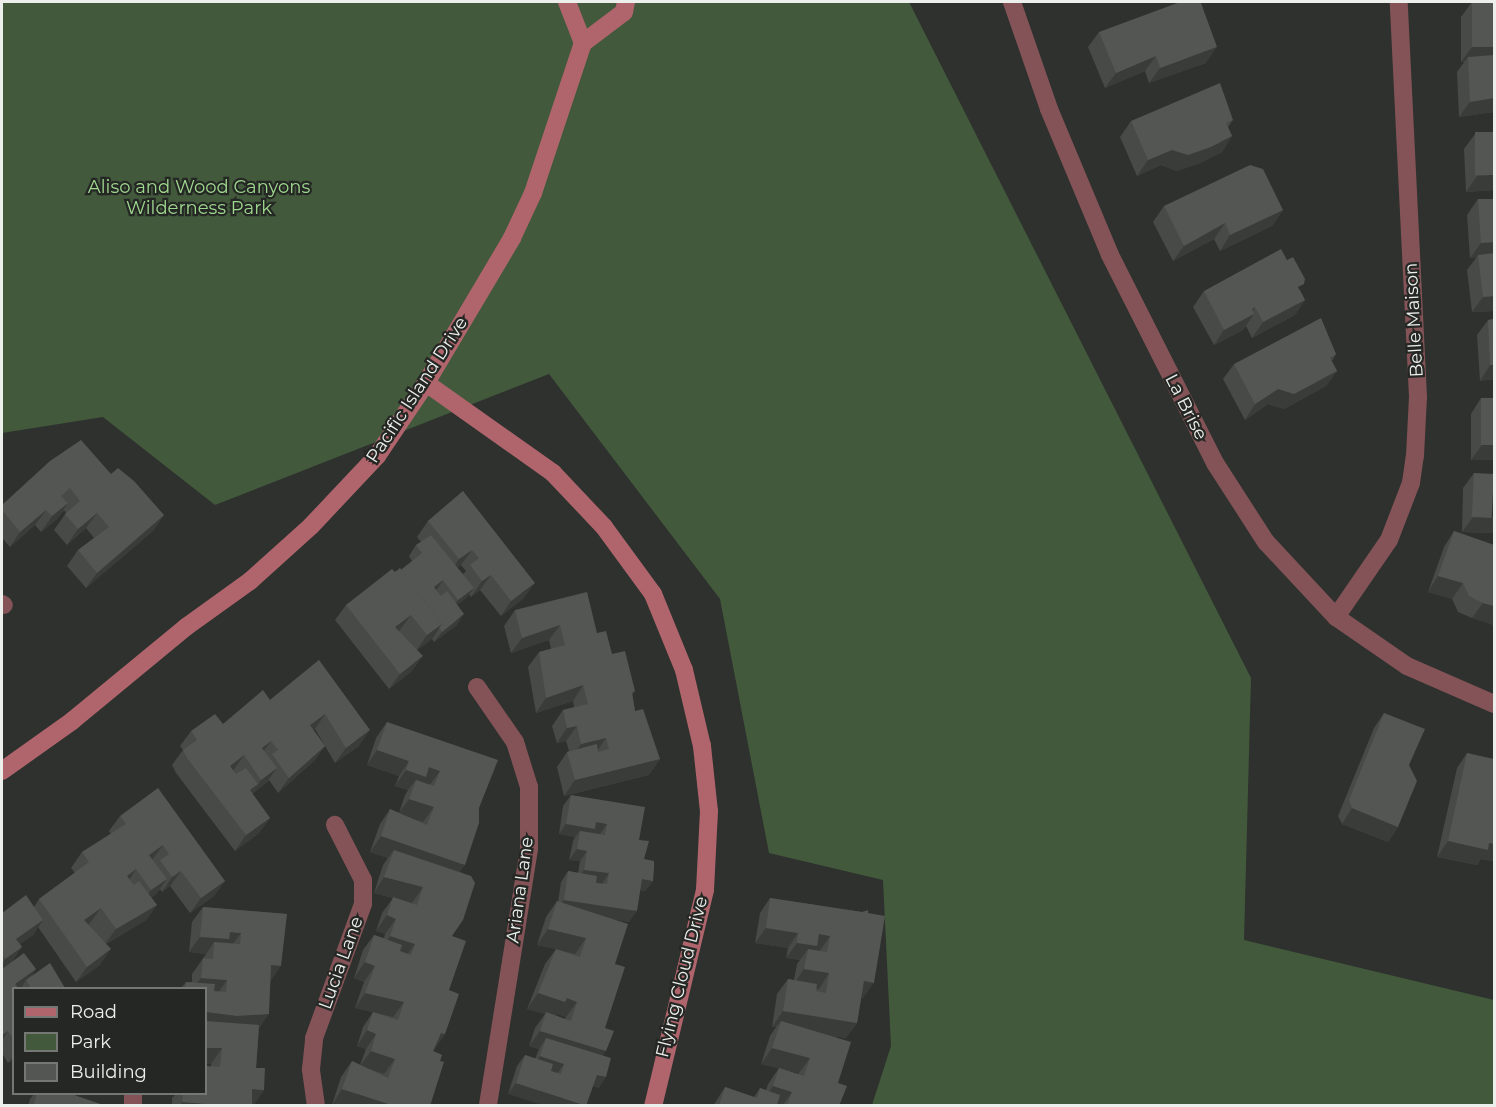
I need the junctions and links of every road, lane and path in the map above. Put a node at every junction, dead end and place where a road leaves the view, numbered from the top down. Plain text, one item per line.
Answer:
1 (567, 2) edge
2 (626, 2) edge
3 (1012, 2) edge
4 (1399, 2) edge
5 (583, 43) junction
6 (426, 382) junction
7 (1336, 617) junction
8 (477, 687) dead end
9 (1494, 704) edge
10 (2, 771) edge
11 (335, 825) dead end
12 (316, 1106) edge
13 (488, 1106) edge
14 (652, 1106) edge

1 - 5 main road
2 - 5 main road
3 - 7 street, La Brise
4 - 7 street, Belle Maison
5 - 6 main road, Pacific Island Drive
6 - 10 main road, Pacific Island Drive
6 - 14 main road, Flying Cloud Drive
7 - 9 street, La Brise
8 - 13 street, Ariana Lane
11 - 12 street, Lucia Lane

